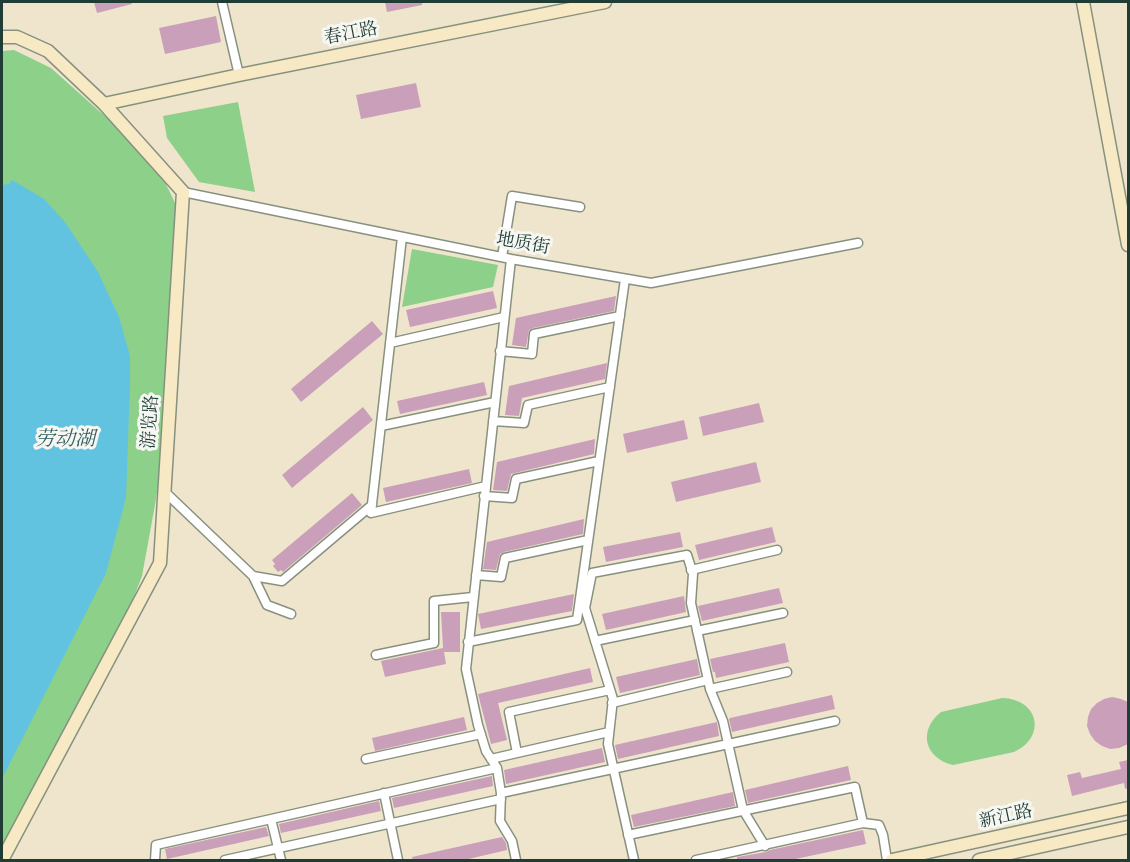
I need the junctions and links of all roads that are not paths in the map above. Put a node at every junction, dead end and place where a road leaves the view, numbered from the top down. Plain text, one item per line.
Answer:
1 (222, 2) edge
2 (605, 2) edge
3 (1083, 2) edge
4 (2, 37) edge
5 (239, 75) junction
6 (104, 104) junction
7 (183, 192) junction
8 (580, 207) dead end
9 (402, 237) junction
10 (858, 243) dead end
11 (1128, 245) edge
12 (506, 258) junction
13 (625, 279) junction
14 (620, 316) junction
15 (504, 317) junction
16 (390, 343) junction
17 (500, 351) junction
18 (610, 387) junction
19 (495, 402) junction
20 (493, 421) junction
21 (381, 426) junction
22 (599, 461) junction
23 (486, 486) junction
24 (164, 491) junction
25 (484, 496) junction
26 (372, 505) junction
27 (588, 540) junction
28 (777, 550) dead end
29 (691, 570) junction
30 (476, 574) junction
31 (254, 576) junction
32 (473, 597) junction
33 (783, 612) dead end
34 (291, 614) dead end
35 (695, 620) junction
36 (697, 631) junction
37 (595, 641) junction
38 (468, 642) junction
39 (376, 655) dead end
40 (787, 672) dead end
41 (709, 684) junction
42 (610, 690) junction
43 (612, 703) junction
44 (836, 721) dead end
45 (609, 732) junction
46 (481, 734) junction
47 (728, 744) junction
48 (517, 753) junction
49 (366, 759) dead end
50 (491, 759) junction
51 (497, 768) junction
52 (614, 768) junction
53 (384, 793) junction
54 (501, 796) junction
55 (1128, 808) edge
56 (743, 810) junction
57 (271, 819) junction
58 (863, 823) junction
59 (390, 824) junction
60 (1128, 826) edge
61 (628, 835) junction
62 (765, 846) junction
63 (278, 849) junction
64 (2, 860) edge
65 (155, 861) edge
66 (225, 861) edge
67 (281, 861) edge
68 (398, 861) edge
69 (516, 861) edge
70 (634, 861) edge
71 (696, 861) edge
72 (890, 861) edge
73 (979, 861) edge

1 - 5 street
2 - 5 main road, 春江路
3 - 11 main road
4 - 6 main road
5 - 6 main road, 春江路
6 - 7 main road
7 - 9 street, 地质街
7 - 24 main road, 游览路
8 - 12 street
9 - 12 street, 地质街
9 - 16 street
10 - 13 street, 地质街
12 - 13 street, 地质街
12 - 15 street
13 - 14 street
14 - 17 street
14 - 18 street
15 - 16 street
15 - 17 street
16 - 21 street
17 - 19 street
18 - 20 street
18 - 22 street
19 - 20 street
19 - 21 street
20 - 23 street
21 - 26 street
22 - 25 street
22 - 27 street
23 - 25 street
23 - 26 street
24 - 31 street
24 - 64 main road, 游览路
25 - 30 street
26 - 31 street
27 - 30 street
27 - 38 street
28 - 29 street
29 - 35 street
29 - 37 street
30 - 32 street
31 - 34 street
32 - 38 street
32 - 39 street
33 - 36 street
35 - 36 street
35 - 37 street
36 - 41 street
37 - 42 street
38 - 46 street
40 - 41 street
41 - 43 street
41 - 47 street
42 - 43 street
42 - 48 street
43 - 45 street
44 - 47 street
45 - 48 street
45 - 52 street
46 - 49 street
46 - 50 street
47 - 52 street
47 - 56 street
48 - 50 street
50 - 51 street
51 - 53 street
51 - 54 street
52 - 54 street
52 - 61 street
53 - 57 street
53 - 59 street
54 - 59 street
54 - 69 street
55 - 72 main road, 新江路
56 - 58 street
56 - 61 street
56 - 62 street
57 - 63 street
57 - 65 street
58 - 62 street
58 - 72 street
59 - 63 street
59 - 68 street
60 - 73 main road, 新江路
61 - 70 street
62 - 71 street
63 - 66 street
63 - 67 street

